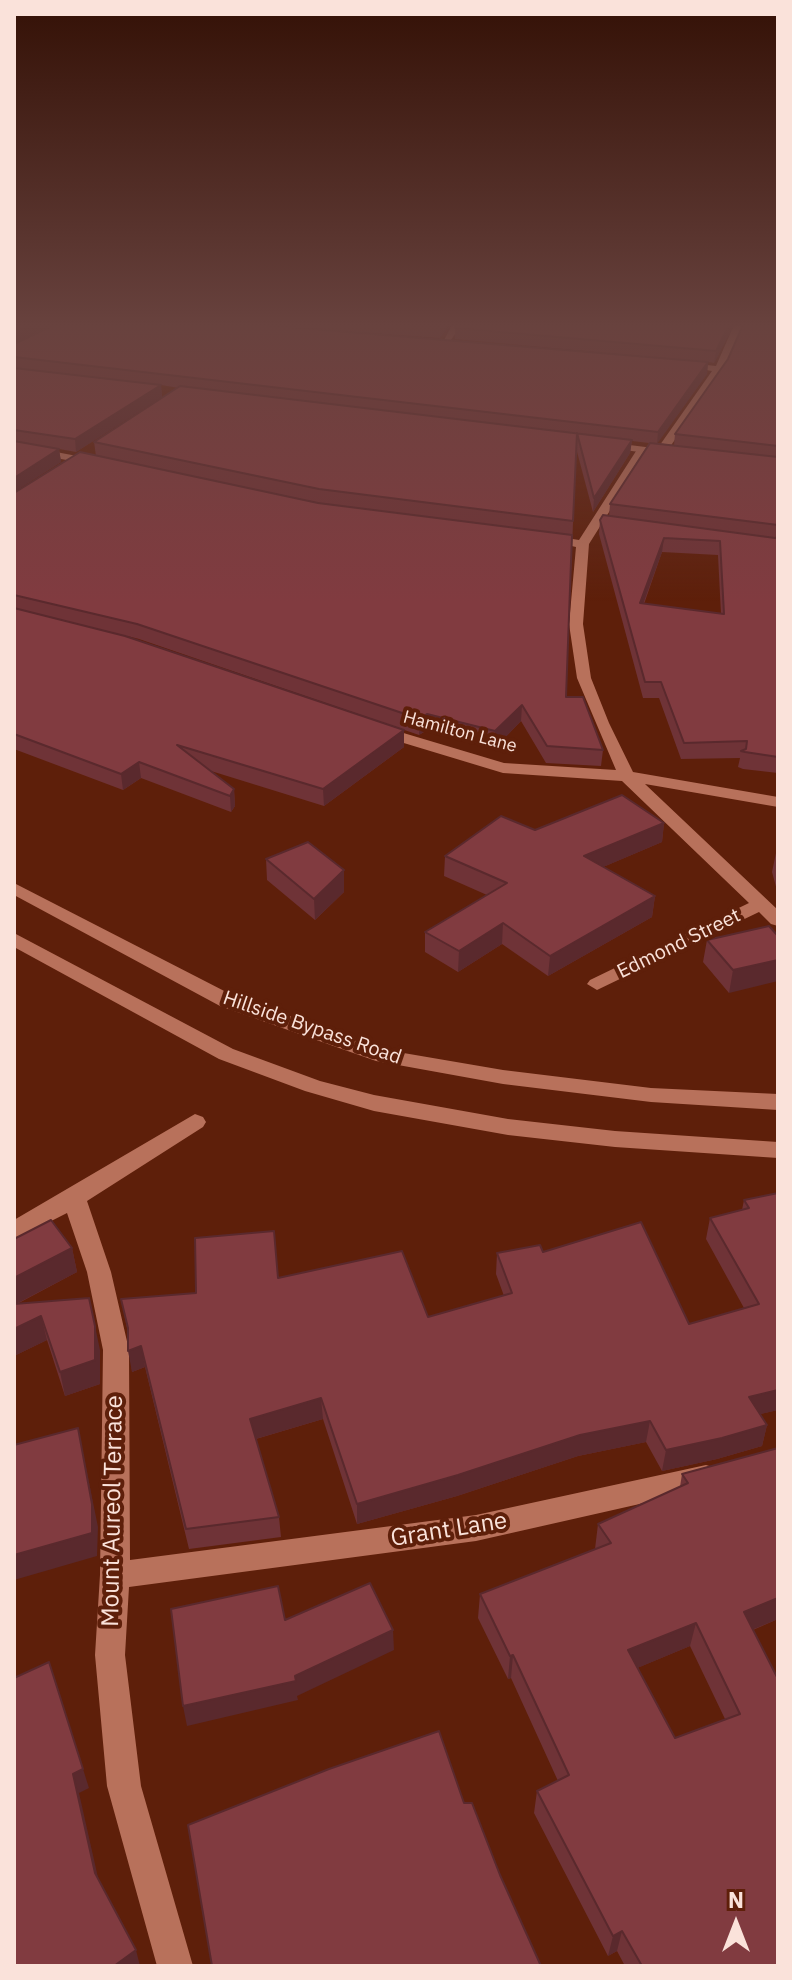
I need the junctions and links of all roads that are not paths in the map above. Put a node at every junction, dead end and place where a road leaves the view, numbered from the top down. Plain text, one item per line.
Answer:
1 (685, 417) edge
2 (596, 444) edge
3 (14, 447) edge
4 (642, 450) junction
5 (93, 451) edge
6 (661, 452) junction
7 (675, 454) edge
8 (81, 459) junction
9 (107, 465) edge
10 (68, 467) edge
11 (538, 538) edge
12 (583, 544) junction
13 (368, 726) edge
14 (627, 776) junction
15 (778, 802) edge
16 (14, 888) edge
17 (762, 904) junction
18 (778, 920) edge
19 (14, 939) edge
20 (597, 984) dead end
21 (778, 1102) edge
22 (195, 1122) dead end
23 (778, 1150) edge
24 (74, 1198) junction
25 (14, 1231) edge
26 (733, 1470) edge
27 (115, 1575) junction
28 (175, 1966) edge

1 - 6 street
2 - 4 street
3 - 8 street
4 - 6 street
4 - 12 street
5 - 8 street
6 - 7 street
8 - 9 street
8 - 10 street
11 - 12 street
12 - 14 street
13 - 14 street, Hamilton Lane
14 - 15 street, Hamilton Lane
14 - 17 street
16 - 21 street, Hillside Bypass Road
17 - 18 street
17 - 20 street, Edmond Street
19 - 23 street
22 - 24 street
24 - 25 street
24 - 27 street, Mount Aureol Terrace
26 - 27 street, Grant Lane
27 - 28 street, Mount Aureol Terrace

